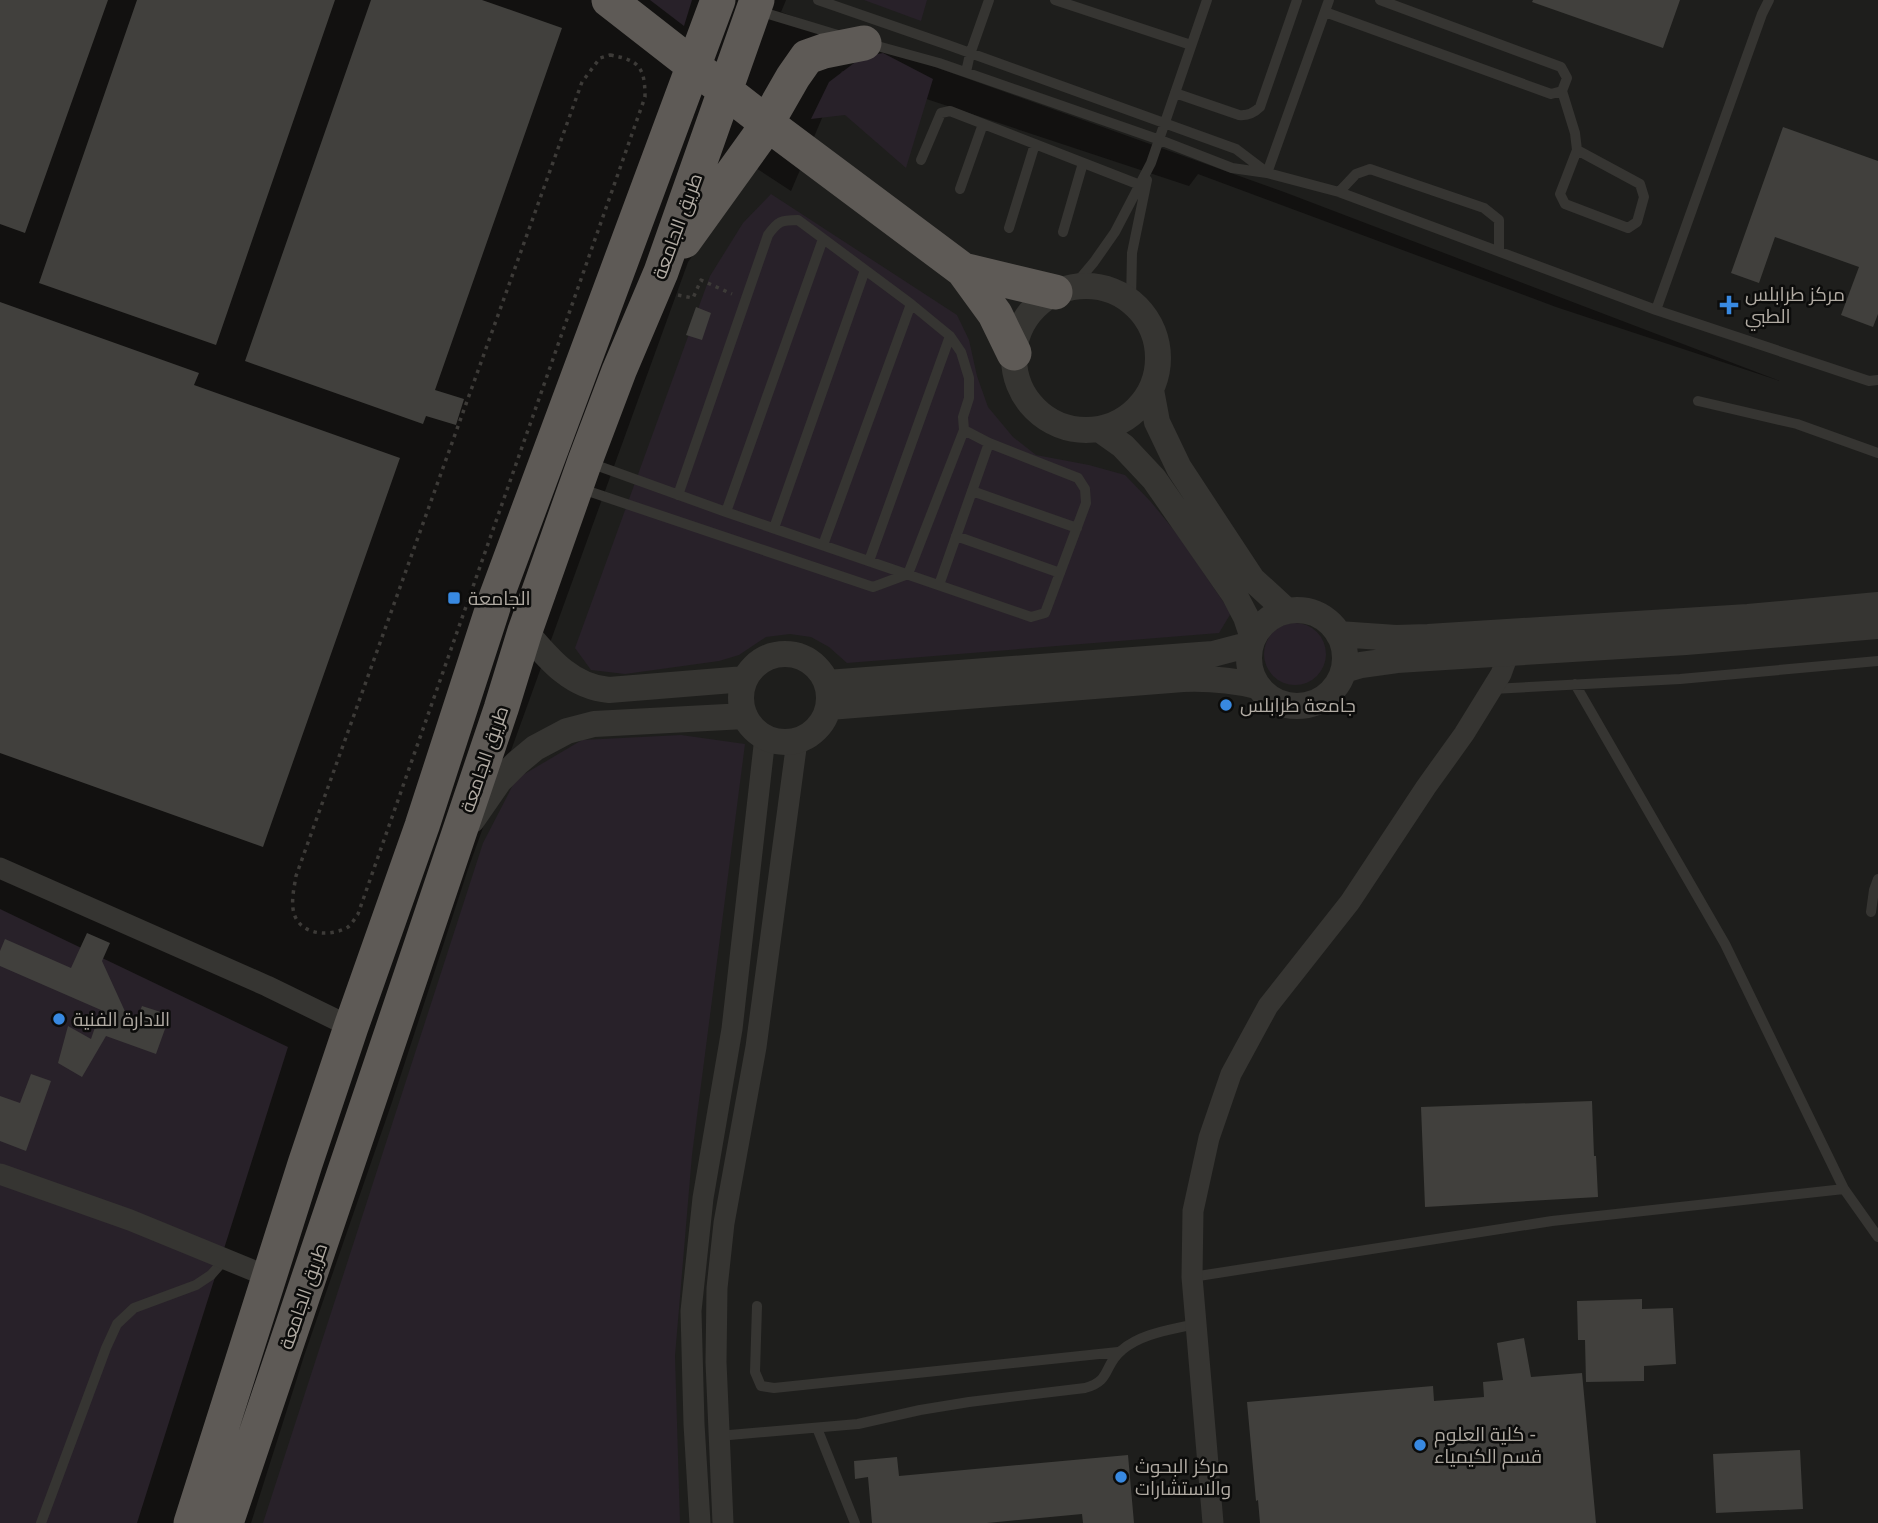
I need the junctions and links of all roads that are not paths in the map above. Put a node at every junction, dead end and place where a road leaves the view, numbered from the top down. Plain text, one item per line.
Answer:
1 (609, 0) edge
2 (718, 0) edge
3 (818, 0) edge
4 (989, 0) edge
5 (1055, 0) edge
6 (1207, 0) edge
7 (1297, 0) edge
8 (1329, 0) edge
9 (1380, 0) edge
10 (1769, 0) edge
11 (755, 4) edge
12 (1325, 12) junction
13 (864, 43) junction
14 (1191, 45) junction
15 (970, 54) junction
16 (966, 72) junction
17 (1562, 91) junction
18 (1175, 93) junction
19 (1166, 122) junction
20 (983, 124) junction
21 (1160, 140) junction
22 (1035, 144) junction
23 (1577, 150) junction
24 (921, 160) dead end
25 (1083, 163) junction
26 (1151, 163) junction
27 (1267, 173) junction
28 (1140, 185) junction
29 (960, 189) dead end
30 (1339, 192) junction
31 (1009, 228) dead end
32 (1063, 232) dead end
33 (822, 239) junction
34 (1499, 251) junction
35 (865, 270) junction
36 (963, 270) junction
37 (671, 284) junction
38 (1064, 289) junction
39 (1131, 301) junction
40 (911, 304) junction
41 (1656, 310) junction
42 (950, 336) junction
43 (1014, 354) junction
44 (1878, 380) edge
45 (1151, 390) junction
46 (1698, 401) dead end
47 (1099, 429) junction
48 (964, 430) junction
49 (989, 443) junction
50 (1878, 453) edge
51 (580, 474) junction
52 (972, 491) junction
53 (678, 495) junction
54 (726, 512) junction
55 (774, 528) junction
56 (1077, 528) junction
57 (956, 536) junction
58 (823, 545) junction
59 (870, 561) junction
60 (1060, 573) junction
61 (908, 574) junction
62 (939, 585) junction
63 (1878, 605) edge
64 (1287, 611) junction
65 (1878, 626) edge
66 (524, 631) junction
67 (1338, 634) junction
68 (1252, 641) junction
69 (1509, 652) junction
70 (1878, 661) edge
71 (1343, 670) junction
72 (745, 679) junction
73 (1575, 684) junction
74 (1257, 686) junction
75 (1492, 689) junction
76 (828, 695) junction
77 (745, 716) junction
78 (765, 737) junction
79 (797, 741) junction
80 (455, 844) junction
81 (0, 868) edge
82 (1878, 879) edge
83 (1871, 912) dead end
84 (351, 1027) junction
85 (0, 1174) edge
86 (1844, 1189) junction
87 (1878, 1237) edge
88 (225, 1259) junction
89 (269, 1277) junction
90 (1192, 1277) junction
91 (757, 1306) dead end
92 (1195, 1324) junction
93 (1118, 1352) junction
94 (817, 1428) junction
95 (718, 1436) junction
96 (41, 1523) edge
97 (191, 1523) edge
98 (226, 1523) edge
99 (700, 1523) edge
100 (723, 1523) edge
101 (855, 1523) edge
102 (1213, 1523) edge

1 - 36 highway
2 - 84 highway, طريق الجامعة
3 - 15 lane
4 - 15 lane
5 - 14 lane
6 - 14 lane
7 - 18 lane
8 - 12 lane
9 - 17 lane
10 - 41 lane
11 - 13 lane
11 - 37 highway, طريق الجامعة
12 - 17 lane
12 - 27 lane
13 - 16 lane
13 - 37 highway
14 - 18 lane
15 - 16 lane
15 - 19 lane
16 - 21 lane
17 - 23 lane
18 - 19 lane
19 - 21 lane
19 - 27 lane
20 - 22 lane
20 - 24 lane
20 - 29 lane
21 - 26 lane
21 - 27 lane
22 - 25 lane
22 - 31 lane
23 - 23 lane
25 - 28 lane
25 - 32 lane
26 - 28 lane
26 - 39 lane
27 - 30 lane
28 - 38 lane
30 - 34 lane
30 - 34 lane
33 - 35 lane
33 - 53 lane
33 - 54 lane
34 - 41 lane
35 - 40 lane
35 - 55 lane
36 - 38 highway
36 - 43 highway
37 - 51 highway, طريق الجامعة
38 - 39 street
38 - 43 street
39 - 45 street
40 - 42 lane
40 - 58 lane
41 - 44 lane
42 - 48 lane
42 - 59 lane
43 - 47 street
45 - 47 street
45 - 64 street
46 - 50 lane
47 - 68 street
48 - 49 lane
48 - 61 lane
49 - 52 lane
49 - 56 lane
51 - 53 lane
51 - 61 lane
51 - 66 highway, طريق الجامعة
52 - 56 lane
52 - 57 lane
53 - 54 lane
54 - 55 lane
55 - 58 lane
56 - 60 lane
57 - 60 lane
57 - 62 lane
58 - 59 lane
59 - 61 lane
60 - 62 lane
61 - 62 lane
63 - 67 street
64 - 67 street
64 - 68 street
65 - 69 street
66 - 72 street
66 - 80 highway, طريق الجامعة
67 - 71 street
68 - 74 street
68 - 76 street
69 - 71 street
69 - 75 street
70 - 73 lane
71 - 74 street
72 - 76 street
72 - 77 street
73 - 75 lane
73 - 86 lane
74 - 76 street
75 - 90 street
76 - 79 street
77 - 78 street
77 - 80 street
78 - 79 street
78 - 99 street
79 - 95 street
80 - 98 highway, طريق الجامعة
81 - 84 street
82 - 83 lane
84 - 89 highway, طريق الجامعة
85 - 88 street
86 - 87 lane
86 - 90 lane
88 - 89 street
88 - 96 lane
89 - 97 highway, طريق الجامعة
90 - 92 street
91 - 93 lane
92 - 93 lane
92 - 102 street
93 - 94 lane
94 - 95 lane
94 - 101 lane
95 - 100 street

